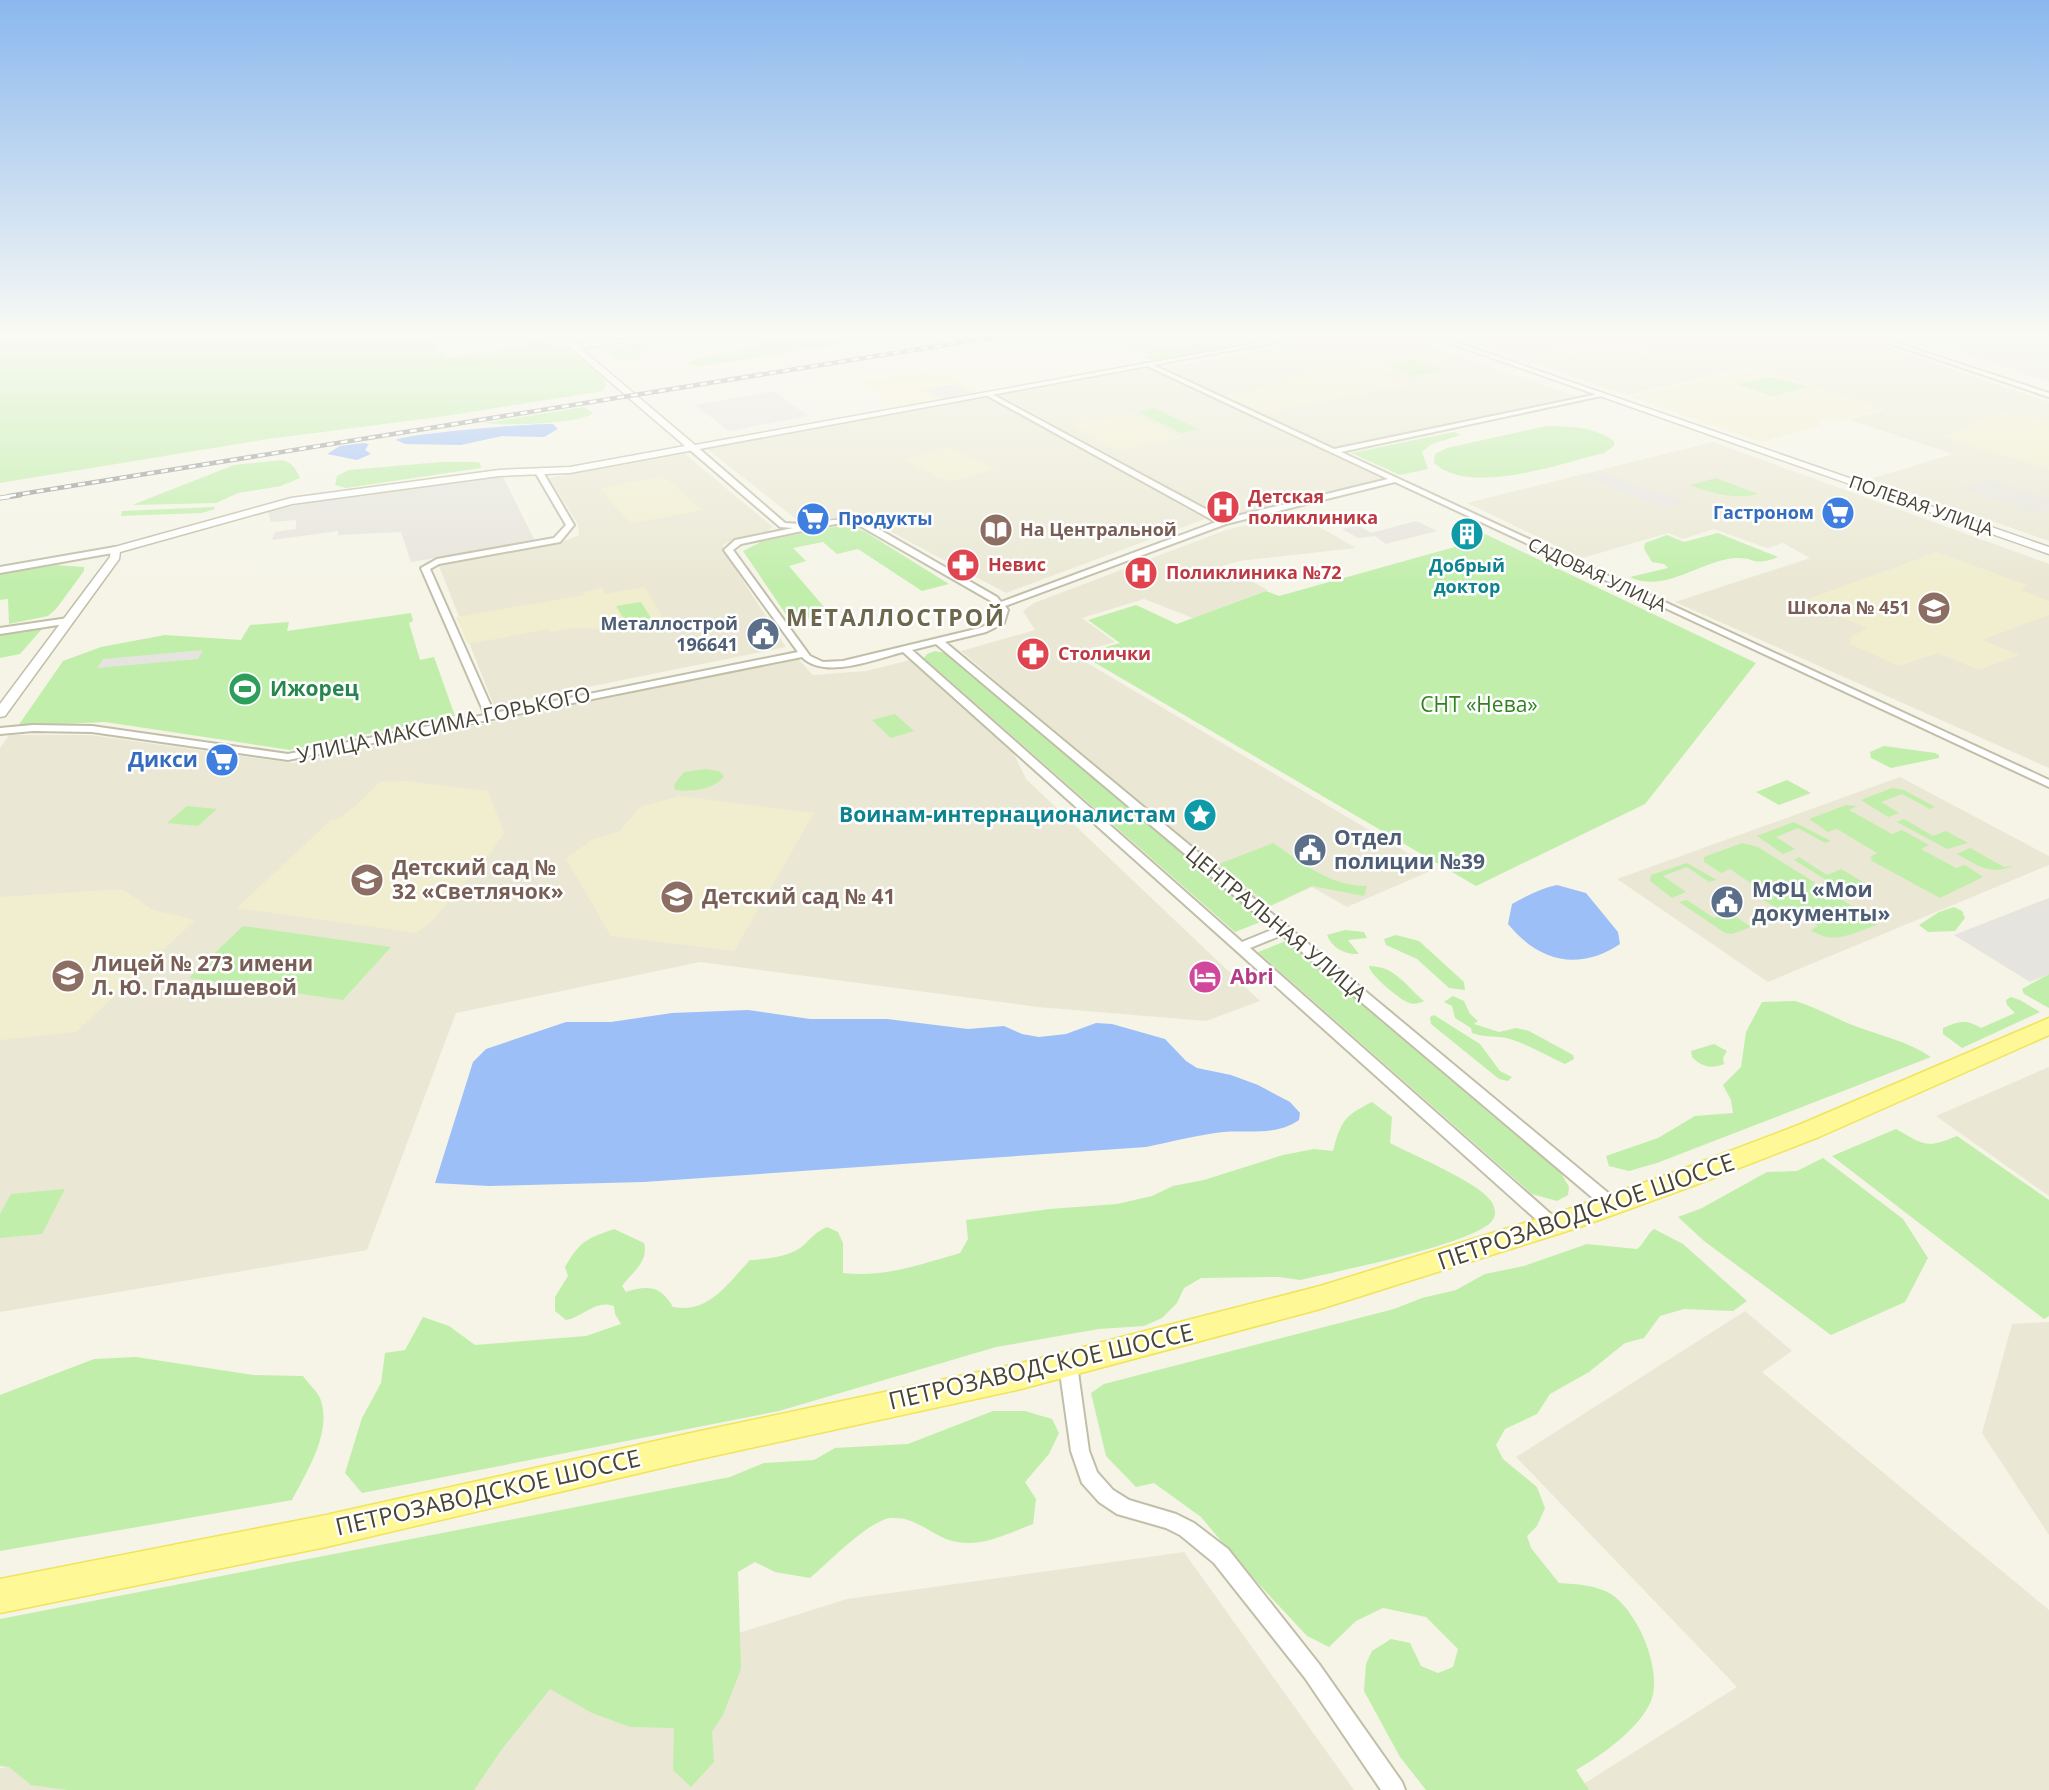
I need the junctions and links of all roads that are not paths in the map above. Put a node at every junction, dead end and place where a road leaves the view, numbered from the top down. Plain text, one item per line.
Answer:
1 (661, 421) edge
2 (843, 421) edge
3 (1037, 421) edge
4 (1268, 421) edge
5 (1476, 421) edge
6 (1677, 421) edge
7 (693, 448) junction
8 (1333, 451) junction
9 (539, 472) junction
10 (1394, 480) junction
11 (1223, 522) junction
12 (783, 525) junction
13 (810, 527) junction
14 (764, 536) junction
15 (115, 550) junction
16 (2049, 551) edge
17 (0, 570) edge
18 (1000, 605) junction
19 (68, 621) junction
20 (0, 632) edge
21 (938, 641) junction
22 (905, 649) junction
23 (803, 654) junction
24 (5, 700) edge
25 (0, 713) edge
26 (490, 715) junction
27 (0, 731) edge
28 (2049, 784) edge
29 (1284, 930) junction
30 (1241, 947) junction
31 (2049, 1026) edge
32 (1614, 1206) junction
33 (1555, 1227) junction
34 (1068, 1365) junction
35 (0, 1596) edge
36 (1394, 1790) edge

1 - 7 street
2 - 7 street
3 - 11 street
4 - 8 street, САДОВАЯ УЛИЦА
5 - 8 street
6 - 16 street, ПОЛЕВАЯ УЛИЦА
7 - 9 street
7 - 12 street
8 - 10 street, САДОВАЯ УЛИЦА
9 - 15 street
9 - 26 street
10 - 11 street
10 - 28 street, САДОВАЯ УЛИЦА
11 - 18 street
12 - 13 street
12 - 14 street
13 - 14 street
13 - 18 street
14 - 23 street
15 - 17 street
15 - 19 street
18 - 21 street
19 - 20 street
19 - 24 street
21 - 22 street
21 - 29 street, ЦЕНТРАЛЬНАЯ УЛИЦА
22 - 23 street
22 - 30 street, ЦЕНТРАЛЬНАЯ УЛИЦА
23 - 26 street, УЛИЦА МАКСИМА ГОРЬКОГО
24 - 25 street
26 - 27 street, УЛИЦА МАКСИМА ГОРЬКОГО
29 - 30 street
29 - 32 street, ЦЕНТРАЛЬНАЯ УЛИЦА
30 - 33 street, ЦЕНТРАЛЬНАЯ УЛИЦА
31 - 32 main road, ПЕТРОЗАВОДСКОЕ ШОССЕ
32 - 33 main road, ПЕТРОЗАВОДСКОЕ ШОССЕ
33 - 34 main road, ПЕТРОЗАВОДСКОЕ ШОССЕ
34 - 35 main road, ПЕТРОЗАВОДСКОЕ ШОССЕ
34 - 36 street

